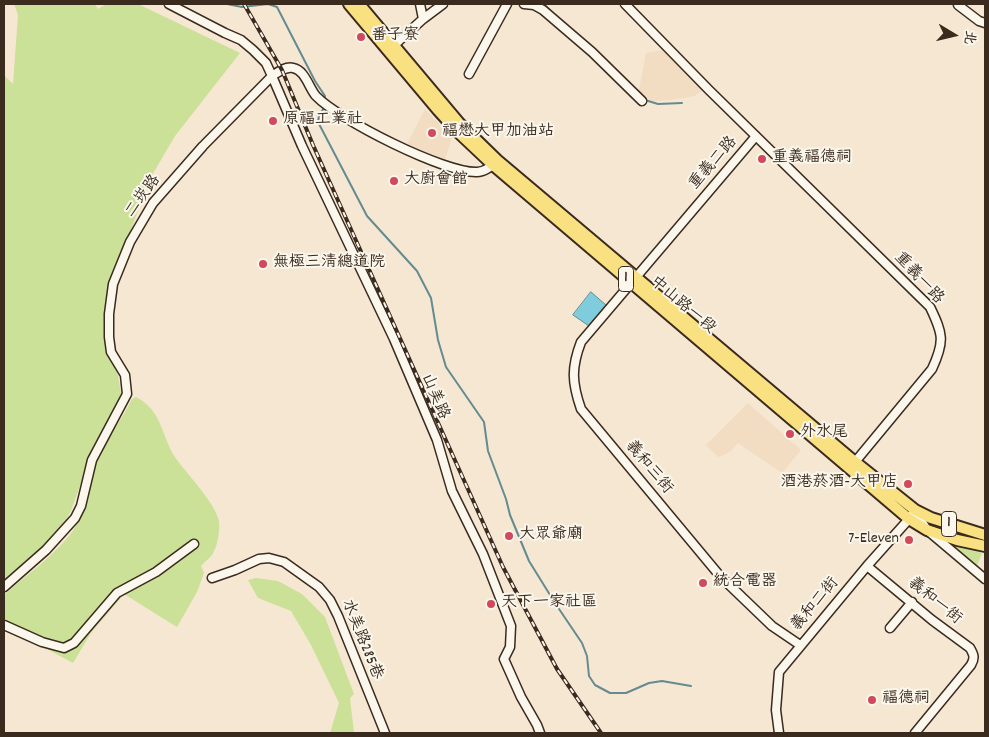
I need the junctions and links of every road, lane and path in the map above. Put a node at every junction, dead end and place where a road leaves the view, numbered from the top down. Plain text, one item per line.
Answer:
1 (169, 4) edge
2 (349, 4) edge
3 (358, 4) edge
4 (420, 4) edge
5 (443, 4) edge
6 (507, 4) edge
7 (524, 4) edge
8 (625, 4) edge
9 (958, 4) edge
10 (423, 19) junction
11 (985, 24) edge
12 (391, 48) junction
13 (469, 74) dead end
14 (272, 76) junction
15 (642, 101) dead end
16 (756, 136) junction
17 (495, 162) junction
18 (633, 279) junction
19 (855, 462) junction
20 (912, 514) junction
21 (926, 530) junction
22 (985, 535) edge
23 (194, 544) dead end
24 (985, 546) edge
25 (867, 566) junction
26 (212, 578) dead end
27 (985, 578) edge
28 (4, 587) edge
29 (912, 602) junction
30 (4, 625) edge
31 (890, 628) dead end
32 (800, 646) junction
33 (385, 733) edge
34 (540, 733) edge
35 (778, 733) edge
36 (915, 733) edge

1 - 14 street, 山美路
2 - 12 main road, 中山路一段 / 1
3 - 12 main road, 中山路一段 / 1
4 - 10 street
5 - 10 street
6 - 13 street
7 - 15 street
8 - 16 street, 重義二路
9 - 11 street
10 - 12 street
12 - 17 main road, 中山路一段 / 1
14 - 17 street, 二崁路
14 - 28 street, 二崁路
14 - 34 street, 山美路
16 - 18 street, 重義二路
16 - 19 street, 重義一路
17 - 18 main road, 中山路一段 / 1
18 - 19 main road, 中山路一段 / 1
18 - 20 main road, 中山路一段 / 1
18 - 32 street, 義和三街
19 - 20 main road, 中山路一段 / 1
20 - 21 main road, 中山路一段 / 1
20 - 22 main road, 1
20 - 25 street, 義和二街
21 - 24 main road, 1
21 - 27 street, 中山路一段
23 - 30 street
25 - 29 street, 義和一街
25 - 32 street, 義和二街
26 - 33 street, 水美路285巷
29 - 31 street
29 - 36 street, 義和一街
32 - 35 street, 義和二街

